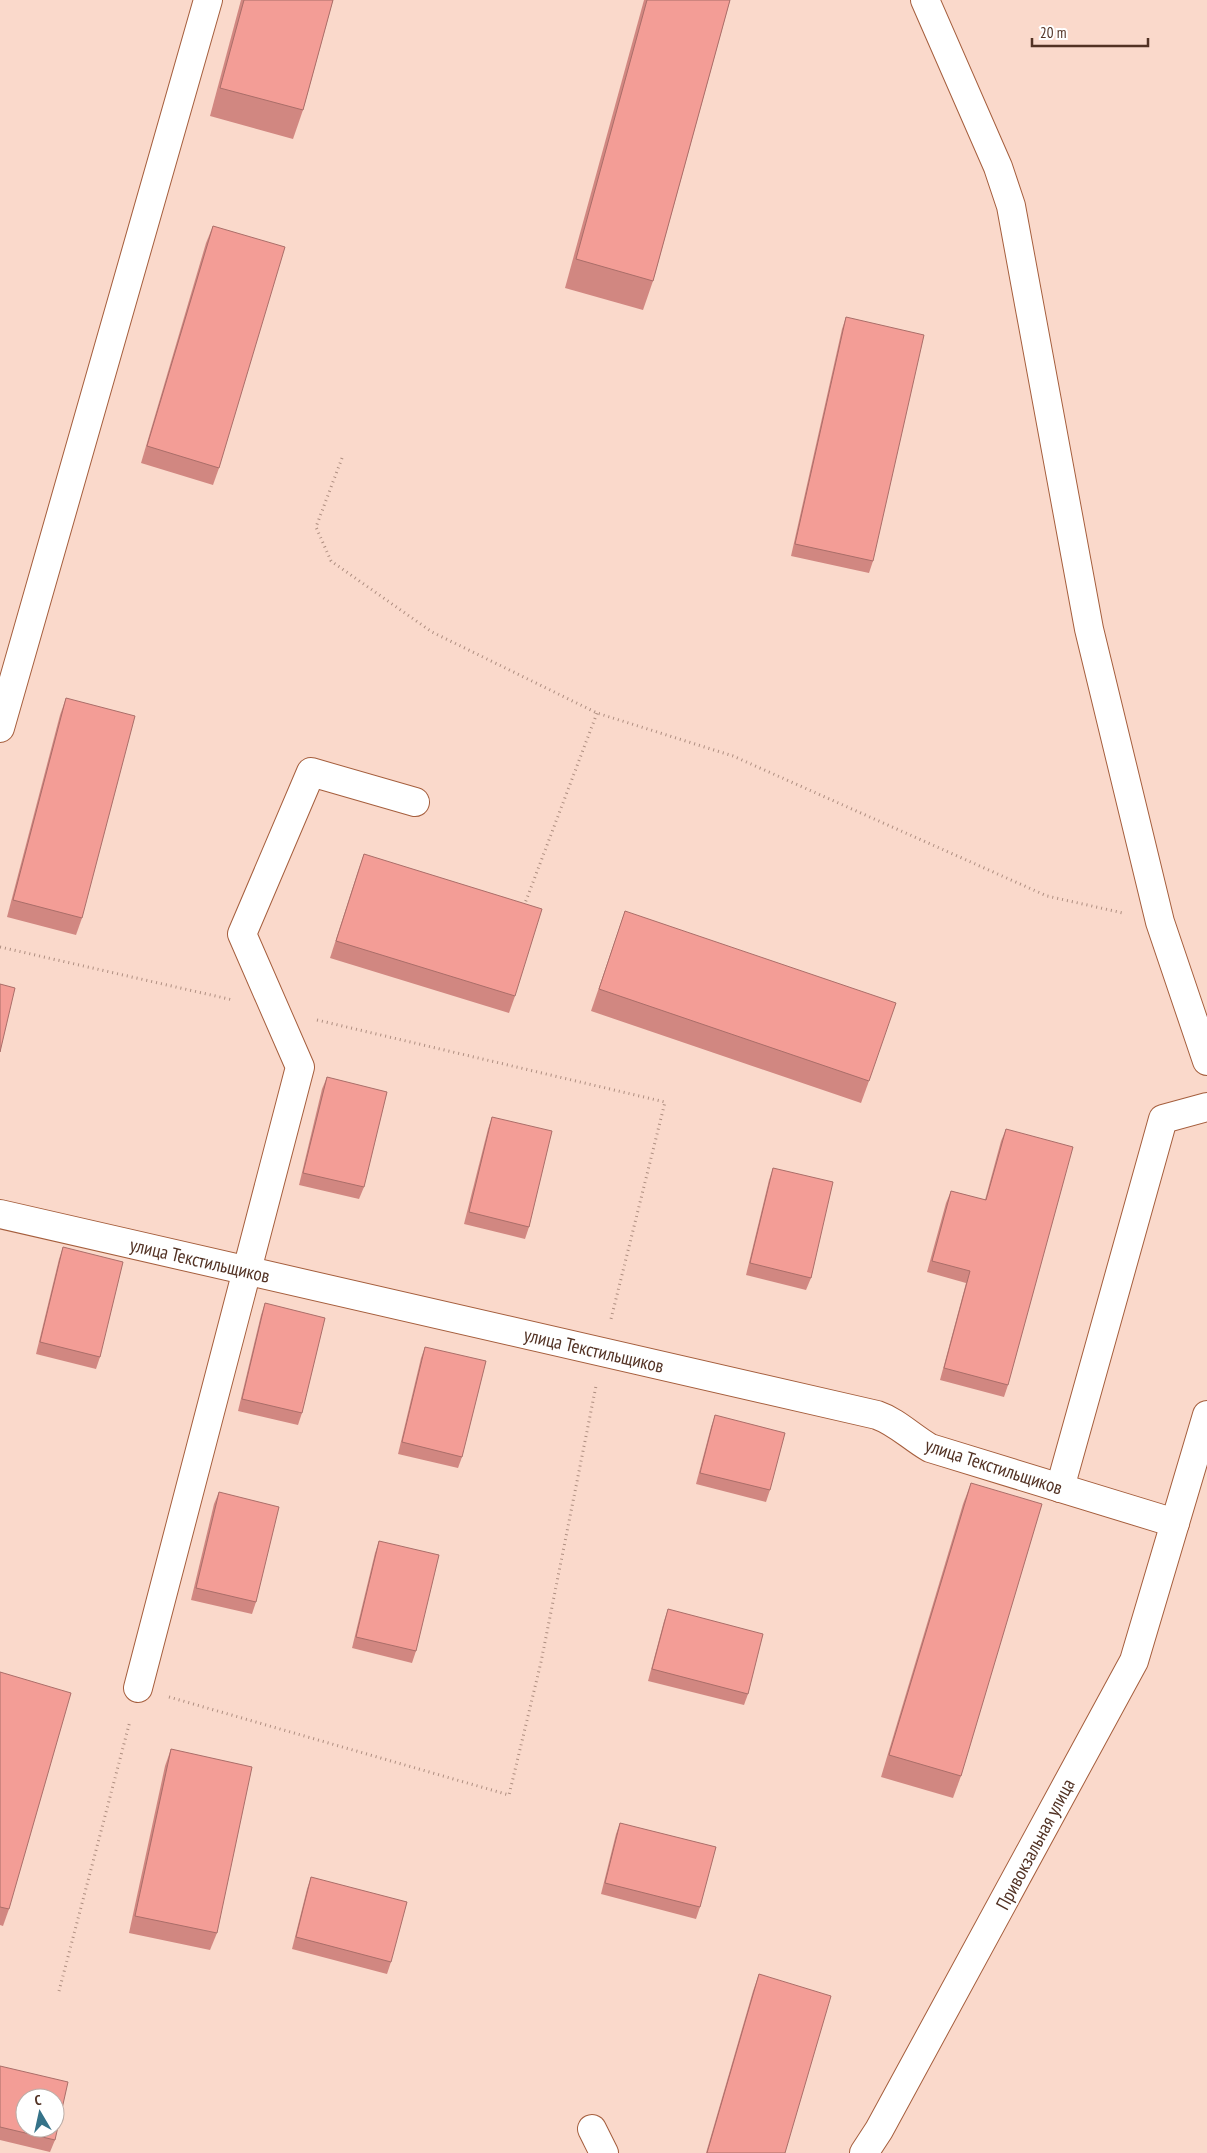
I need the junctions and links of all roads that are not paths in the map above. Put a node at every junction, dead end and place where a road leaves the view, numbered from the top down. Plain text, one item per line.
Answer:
1 (208, 0) edge
2 (925, 0) edge
3 (0, 728) edge
4 (415, 802) dead end
5 (1207, 1061) edge
6 (1207, 1107) edge
7 (0, 1214) edge
8 (247, 1271) junction
9 (1207, 1415) edge
10 (1060, 1488) junction
11 (1175, 1523) junction
12 (138, 1688) road end
13 (864, 2153) edge

1 - 3 street
2 - 5 street
4 - 8 street
6 - 10 street
7 - 8 street, улица Текстильщиков
8 - 10 street, улица Текстильщиков
8 - 12 street
9 - 11 street, Привокзальная улица
10 - 11 street, улица Текстильщиков
11 - 13 street, Привокзальная улица

